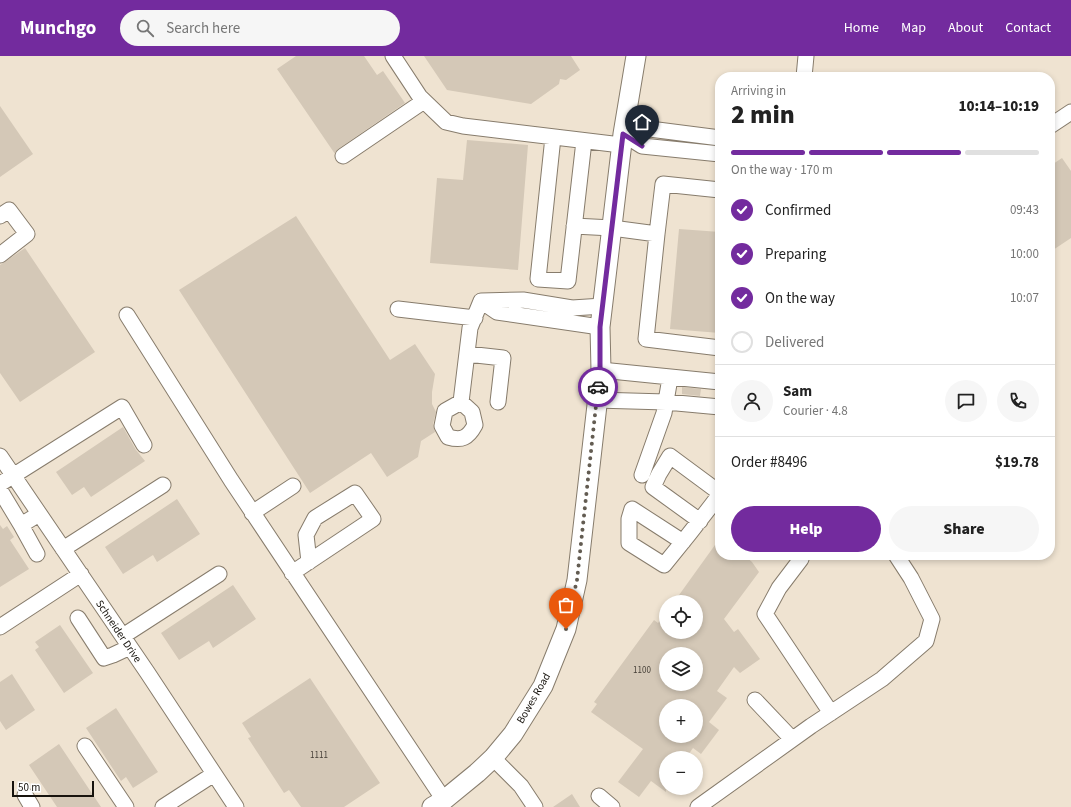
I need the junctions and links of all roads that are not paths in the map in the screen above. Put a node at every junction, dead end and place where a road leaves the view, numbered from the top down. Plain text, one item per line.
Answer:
1 (393, 56) edge
2 (636, 56) edge
3 (806, 56) edge
4 (804, 72) edge
5 (424, 101) junction
6 (1069, 119) edge
7 (1055, 124) edge
8 (553, 137) junction
9 (715, 137) edge
10 (584, 140) junction
11 (622, 140) junction
12 (715, 153) edge
13 (343, 156) dead end
14 (715, 189) edge
15 (0, 216) edge
16 (574, 226) junction
17 (612, 228) junction
18 (657, 234) junction
19 (0, 255) edge
20 (481, 301) junction
21 (603, 306) junction
22 (398, 309) dead end
23 (127, 316) dead end
24 (475, 318) junction
25 (600, 327) junction
26 (715, 347) edge
27 (467, 354) junction
28 (600, 370) junction
29 (670, 378) junction
30 (713, 381) edge
31 (596, 400) junction
32 (462, 402) dead end
33 (498, 402) dead end
34 (666, 402) junction
35 (702, 406) junction
36 (715, 407) edge
37 (144, 445) dead end
38 (0, 456) edge
39 (642, 475) dead end
40 (13, 476) junction
41 (0, 484) edge
42 (163, 485) dead end
43 (293, 486) dead end
44 (715, 489) edge
45 (0, 490) edge
46 (715, 500) edge
47 (252, 513) junction
48 (39, 514) junction
49 (700, 521) junction
50 (21, 525) junction
51 (683, 542) dead end
52 (63, 549) junction
53 (37, 554) dead end
54 (800, 560) edge
55 (899, 560) edge
56 (309, 562) junction
57 (292, 573) junction
58 (81, 574) junction
59 (219, 574) dead end
60 (78, 618) dead end
61 (0, 628) edge
62 (126, 642) junction
63 (755, 700) dead end
64 (831, 713) junction
65 (792, 739) junction
66 (85, 746) dead end
67 (493, 758) junction
68 (214, 774) junction
69 (600, 796) dead end
70 (438, 803) edge
71 (126, 807) edge
72 (163, 807) edge
73 (236, 807) edge
74 (535, 807) edge
75 (612, 807) edge
76 (698, 807) edge

1 - 5 lane
2 - 11 main road, Bowes Road
3 - 4 lane
5 - 8 lane
5 - 13 lane
6 - 7 lane
8 - 10 lane
8 - 16 lane
9 - 11 lane
10 - 11 lane
10 - 16 lane
11 - 12 lane
11 - 17 main road, Bowes Road
14 - 18 lane
15 - 19 lane
16 - 17 lane
17 - 18 lane
17 - 21 main road, Bowes Road
18 - 26 lane
20 - 21 lane
20 - 24 lane
20 - 25 lane
21 - 25 main road, Bowes Road
22 - 24 lane
23 - 47 lane
24 - 27 lane
25 - 28 main road, Bowes Road
27 - 32 lane
27 - 33 lane
28 - 29 lane
28 - 31 main road, Bowes Road
29 - 30 lane
29 - 34 lane
30 - 35 lane
31 - 34 lane
31 - 67 main road, Bowes Road
34 - 35 lane
34 - 39 lane
35 - 36 lane
37 - 40 lane
38 - 40 lane, Schneider Drive
40 - 41 lane
40 - 48 lane, Schneider Drive
42 - 52 lane
43 - 47 lane
44 - 49 lane
45 - 50 lane
46 - 49 lane
47 - 57 lane
48 - 50 lane
48 - 52 lane, Schneider Drive
49 - 51 lane
50 - 53 lane
52 - 58 lane, Schneider Drive
54 - 64 lane
55 - 64 lane
56 - 56 lane
56 - 57 lane
57 - 70 lane
58 - 61 lane
58 - 62 lane, Schneider Drive
59 - 62 lane
60 - 62 lane
62 - 68 lane, Schneider Drive
63 - 65 lane
64 - 65 lane
65 - 76 lane
66 - 71 lane
67 - 70 main road, Bowes Road
67 - 74 lane
68 - 72 lane
68 - 73 lane, Schneider Drive
69 - 75 lane

